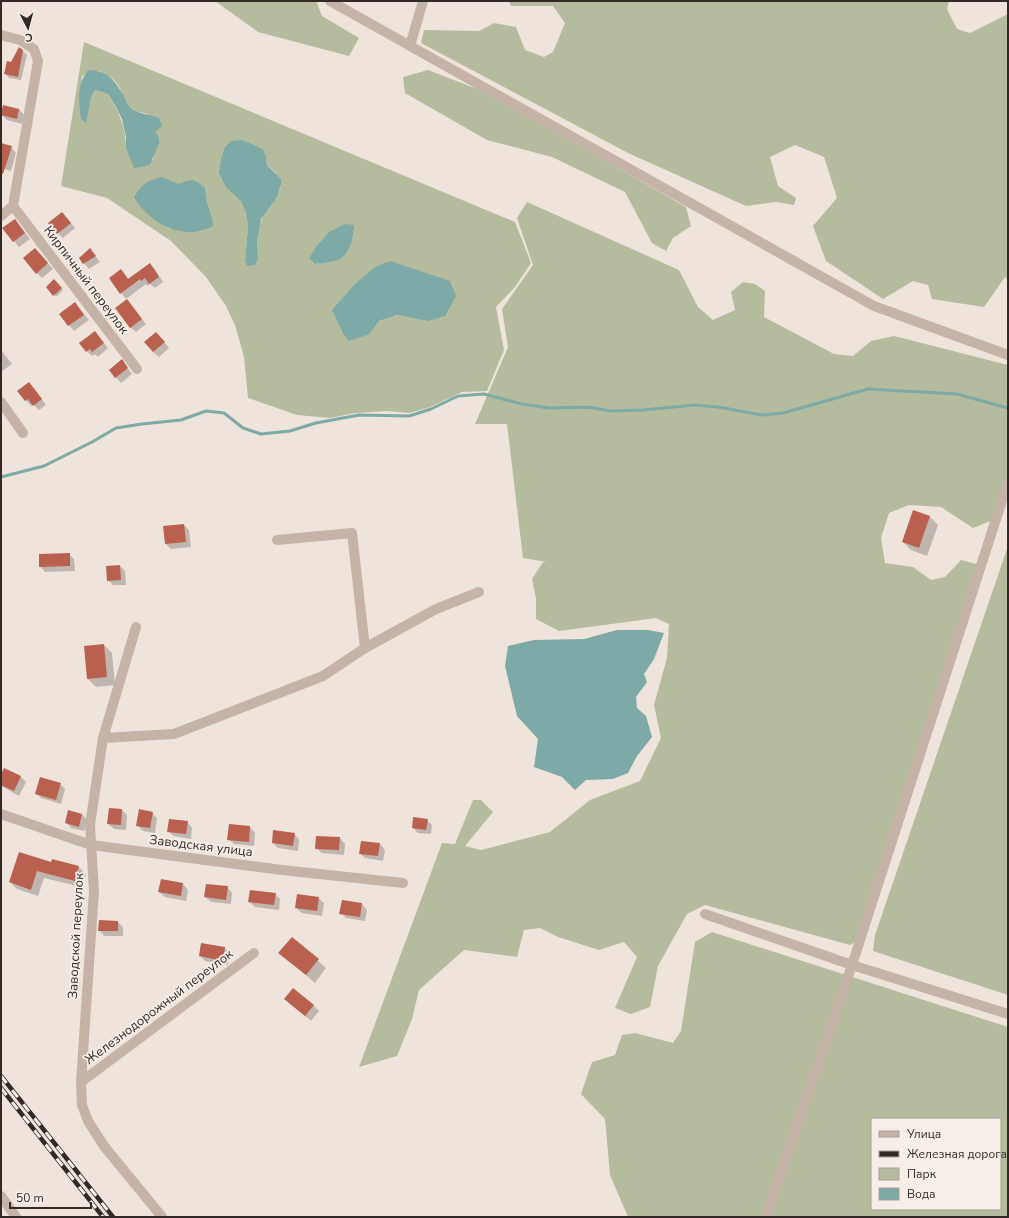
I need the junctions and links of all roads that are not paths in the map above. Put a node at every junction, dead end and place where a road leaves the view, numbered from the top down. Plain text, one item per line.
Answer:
1 (330, 1) edge
2 (423, 1) edge
3 (1, 35) edge
4 (410, 46) junction
5 (13, 206) junction
6 (1, 216) edge
7 (1008, 355) edge
8 (138, 370) dead end
9 (1, 402) edge
10 (23, 433) dead end
11 (1008, 482) edge
12 (277, 540) dead end
13 (479, 592) dead end
14 (136, 627) dead end
15 (365, 648) junction
16 (103, 738) junction
17 (1, 814) edge
18 (91, 845) junction
19 (403, 883) dead end
20 (705, 914) dead end
21 (254, 953) dead end
22 (852, 965) junction
23 (1008, 1014) edge
24 (81, 1082) junction
25 (1, 1196) edge
26 (16, 1217) edge
27 (162, 1217) edge
28 (766, 1217) edge

1 - 4 street
2 - 4 street
3 - 5 street
4 - 7 street
5 - 6 street
5 - 8 street, Кирпичный переулок
9 - 10 street
11 - 22 street
12 - 15 street
13 - 15 street
14 - 16 street, Заводской переулок
15 - 16 street
16 - 18 street, Заводской переулок
17 - 18 street, Заводская улица
18 - 19 street, Заводская улица
18 - 24 street, Заводской переулок
20 - 22 street
21 - 24 street, Железнодорожный переулок
22 - 23 street
22 - 28 street
24 - 27 street, Заводской переулок
25 - 26 street

